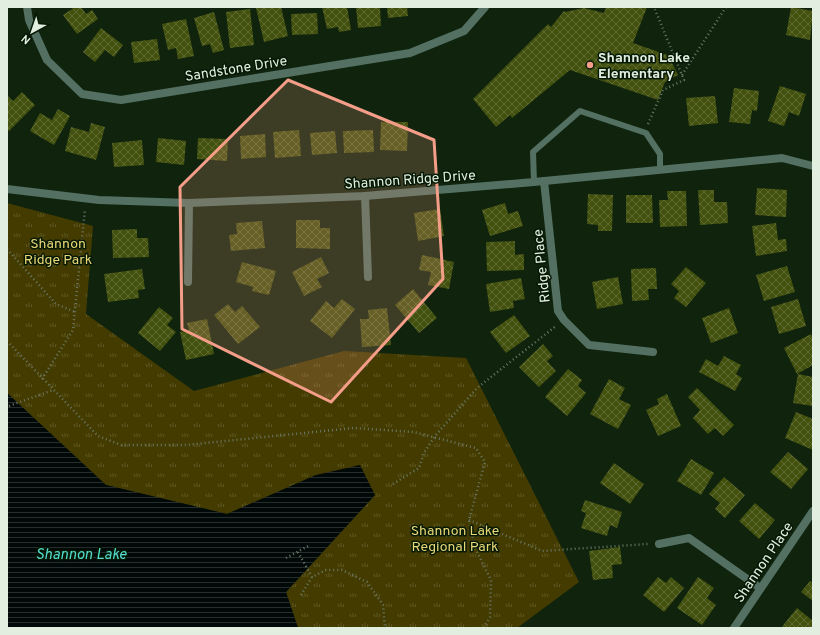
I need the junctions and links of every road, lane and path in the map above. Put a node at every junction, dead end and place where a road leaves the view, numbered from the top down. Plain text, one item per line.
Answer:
1 (27, 7) edge
2 (485, 7) edge
3 (654, 7) edge
4 (726, 7) edge
5 (682, 76) junction
6 (641, 122) dead end
7 (813, 166) edge
8 (660, 170) junction
9 (544, 181) junction
10 (534, 182) junction
11 (7, 189) edge
12 (364, 196) junction
13 (86, 199) junction
14 (189, 203) junction
15 (7, 249) edge
16 (368, 277) dead end
17 (188, 282) dead end
18 (75, 312) junction
19 (564, 320) junction
20 (7, 341) edge
21 (653, 352) dead end
22 (42, 379) junction
23 (53, 390) junction
24 (9, 406) dead end
25 (435, 436) junction
26 (393, 484) dead end
27 (813, 511) edge
28 (469, 520) junction
29 (659, 544) joint
30 (310, 545) dead end
31 (298, 552) junction
32 (286, 558) dead end
33 (312, 577) junction
34 (760, 588) junction
35 (301, 595) dead end
36 (385, 628) edge
37 (484, 628) edge
38 (734, 628) edge

1 - 2 street, Sandstone Drive
3 - 5 path
4 - 5 path
5 - 6 path
7 - 8 street, Shannon Ridge Drive
8 - 9 street, Shannon Ridge Drive
8 - 10 lane
9 - 10 street, Shannon Ridge Drive
9 - 19 street, Ridge Place
10 - 12 street, Shannon Ridge Drive
11 - 13 street, Shannon Ridge Drive
12 - 14 street, Shannon Ridge Drive
12 - 16 street
13 - 14 street, Shannon Ridge Drive
13 - 18 path
14 - 17 street
15 - 18 path
18 - 22 path
19 - 21 street, Ridge Place
19 - 25 path
20 - 22 path
22 - 23 path
23 - 24 path
23 - 25 path
25 - 26 path
25 - 28 path
27 - 34 street, Shannon Place
28 - 29 path
28 - 37 path
29 - 34 street
30 - 31 path
31 - 32 path
31 - 33 path
33 - 35 path
33 - 36 path
34 - 38 street, Shannon Place

